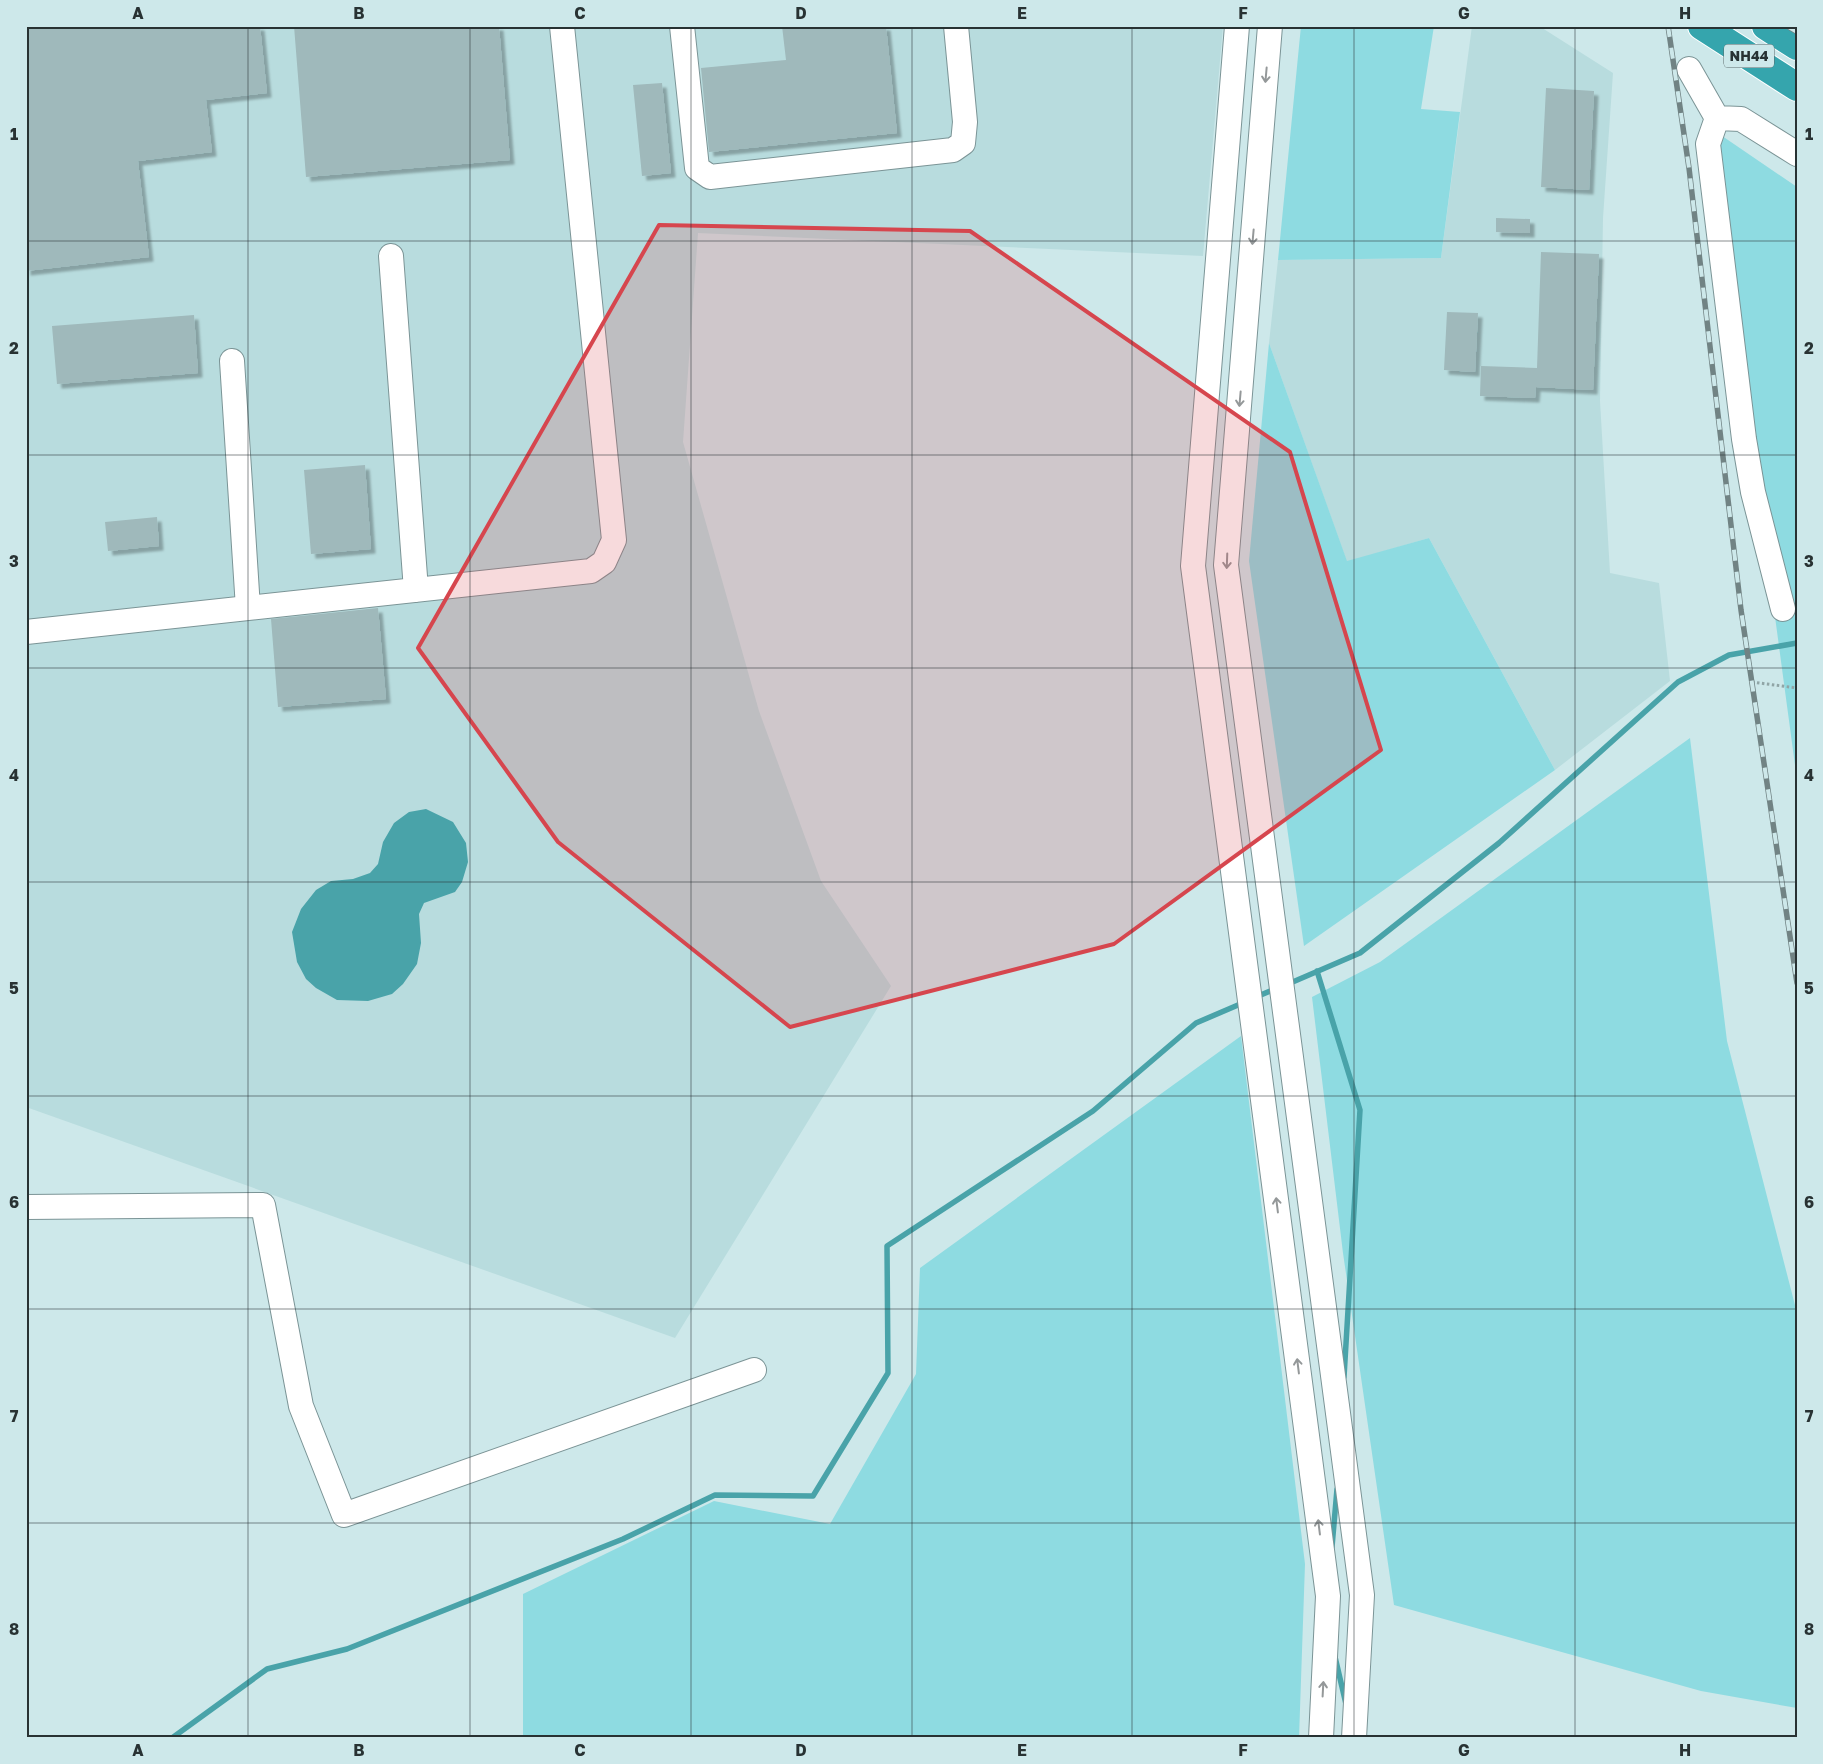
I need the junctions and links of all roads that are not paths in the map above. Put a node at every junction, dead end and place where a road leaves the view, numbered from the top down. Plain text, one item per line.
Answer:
1 (562, 26) edge
2 (682, 26) edge
3 (956, 26) edge
4 (1237, 26) edge
5 (1270, 26) edge
6 (1702, 26) edge
7 (1766, 26) edge
8 (1797, 46) edge
9 (1689, 69) dead end
10 (1797, 86) edge
11 (1717, 118) junction
12 (1797, 154) edge
13 (391, 256) dead end
14 (232, 361) dead end
15 (416, 590) junction
16 (248, 608) junction
17 (1783, 609) dead end
18 (26, 632) edge
19 (26, 1207) edge
20 (754, 1370) dead end
21 (1321, 1738) edge
22 (1354, 1738) edge

1 - 15 street
2 - 3 street
21 -> 4 street
5 -> 22 street
6 - 10 highway, NH44
7 - 8 highway, NH44
9 - 11 street
11 - 12 street
11 - 17 street
13 - 15 street
14 - 16 street
15 - 16 street
16 - 18 street
19 - 20 street

